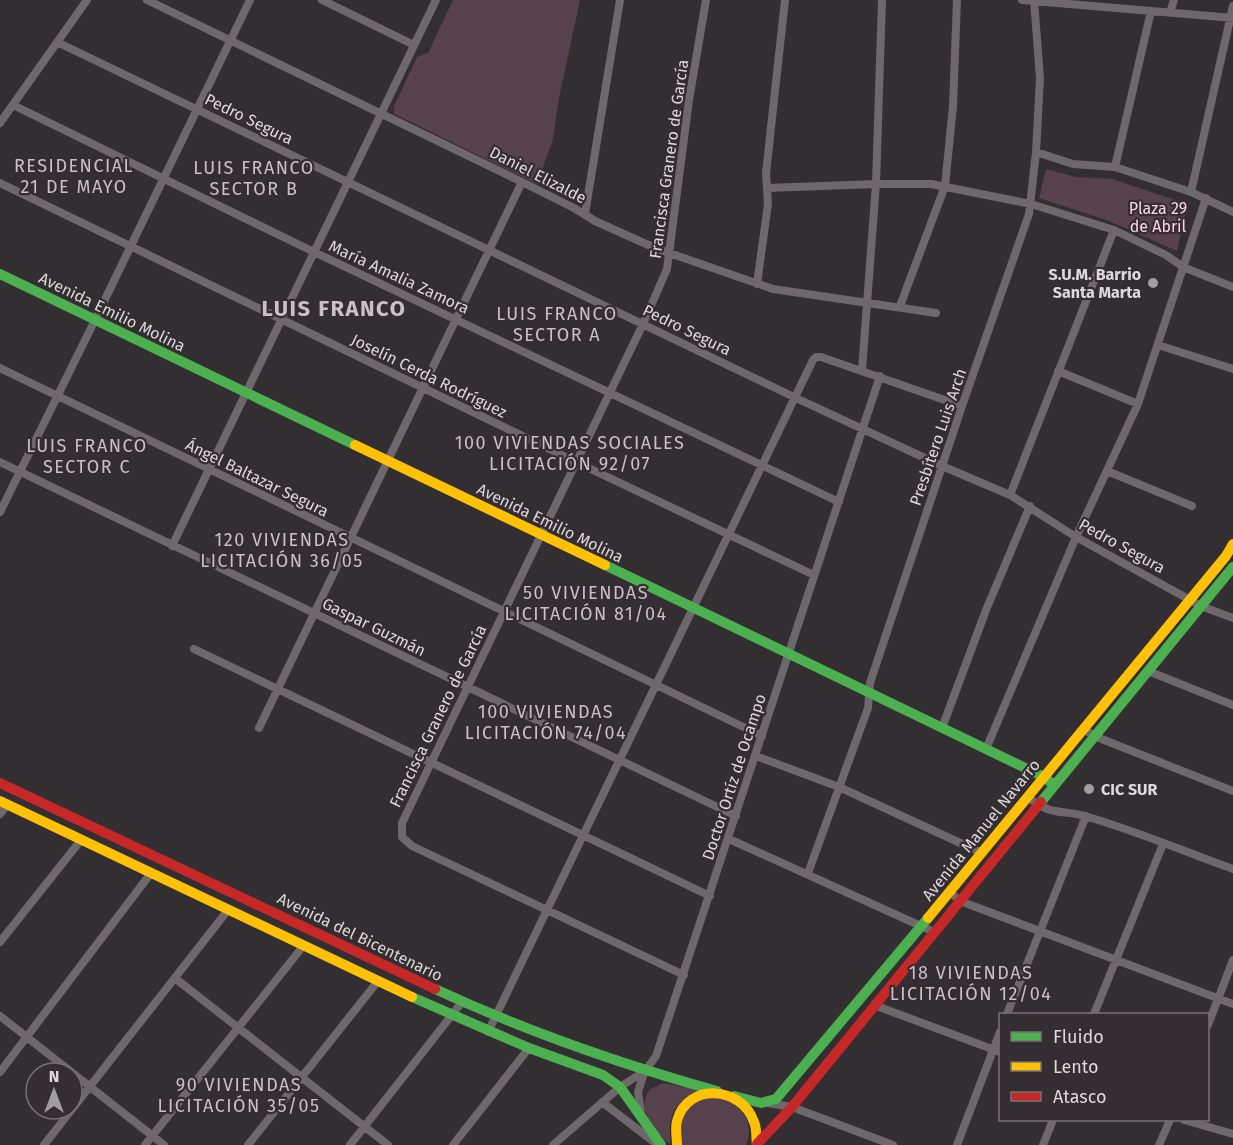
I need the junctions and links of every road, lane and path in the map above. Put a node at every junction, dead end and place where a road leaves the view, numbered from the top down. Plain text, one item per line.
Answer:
1 (87, 0) edge
2 (147, 0) edge
3 (250, 0) edge
4 (322, 0) edge
5 (436, 0) edge
6 (620, 0) edge
7 (706, 0) edge
8 (785, 0) edge
9 (882, 0) edge
10 (957, 0) edge
11 (1022, 0) edge
12 (1174, 0) edge
13 (1034, 1) edge
14 (1092, 3) edge
15 (1233, 6) edge
16 (1151, 11) junction
17 (1170, 12) junction
18 (1232, 17) edge
19 (231, 40) junction
20 (59, 43) junction
21 (414, 45) junction
22 (13, 105) junction
23 (197, 109) junction
24 (380, 114) junction
25 (0, 123) edge
26 (1036, 152) junction
27 (1115, 167) junction
28 (164, 178) junction
29 (348, 182) junction
30 (522, 182) junction
31 (0, 183) edge
32 (876, 184) junction
33 (945, 186) junction
34 (767, 188) junction
35 (1191, 192) junction
36 (1206, 198) junction
37 (1031, 204) junction
38 (1233, 212) edge
39 (585, 214) junction
40 (1114, 230) junction
41 (130, 247) junction
42 (489, 251) junction
43 (314, 252) junction
44 (670, 254) junction
45 (1183, 267) junction
46 (0, 274) edge
47 (757, 284) junction
48 (1233, 287) edge
49 (868, 302) junction
50 (900, 306) junction
51 (936, 313) dead end
52 (457, 318) junction
53 (283, 319) junction
54 (95, 320) junction
55 (643, 324) junction
56 (1158, 345) junction
57 (0, 368) edge
58 (1233, 369) edge
59 (862, 370) junction
60 (1058, 372) junction
61 (880, 376) junction
62 (423, 388) junction
63 (610, 393) junction
64 (247, 394) junction
65 (57, 396) junction
66 (796, 398) junction
67 (1138, 404) junction
68 (962, 406) junction
69 (862, 429) junction
70 (388, 461) junction
71 (0, 462) edge
72 (576, 462) junction
73 (942, 466) junction
74 (763, 467) junction
75 (210, 470) junction
76 (1107, 471) junction
77 (20, 472) junction
78 (1010, 495) junction
79 (839, 502) junction
80 (1030, 506) junction
81 (1192, 506) dead end
82 (0, 512) edge
83 (541, 535) junction
84 (730, 535) junction
85 (1076, 537) junction
86 (351, 538) junction
87 (1233, 544) edge
88 (172, 546) junction
89 (1233, 567) edge
90 (814, 575) junction
91 (1190, 600) junction
92 (1201, 606) junction
93 (694, 609) junction
94 (504, 611) junction
95 (314, 613) junction
96 (1233, 618) edge
97 (194, 649) dead end
98 (788, 654) junction
99 (1148, 671) junction
100 (657, 685) junction
101 (467, 687) junction
102 (278, 690) junction
103 (869, 693) junction
104 (1233, 705) edge
105 (259, 728) dead end
106 (942, 728) junction
107 (1084, 729) junction
108 (762, 735) junction
109 (1094, 736) junction
110 (986, 749) junction
111 (756, 756) junction
112 (620, 762) junction
113 (430, 763) junction
114 (1044, 777) junction
115 (0, 783) edge
116 (1054, 785) junction
117 (840, 788) junction
118 (1233, 791) edge
119 (1028, 797) junction
120 (1037, 806) junction
121 (2, 807) edge
122 (736, 816) junction
123 (1086, 816) junction
124 (584, 836) junction
125 (729, 838) junction
126 (81, 840) junction
127 (1163, 844) junction
128 (982, 853) junction
129 (1233, 869) edge
130 (151, 873) junction
131 (808, 873) junction
132 (950, 892) junction
133 (710, 896) junction
134 (960, 901) junction
135 (228, 910) junction
136 (548, 911) junction
137 (922, 926) junction
138 (934, 932) junction
139 (1039, 932) junction
140 (0, 942) edge
141 (304, 945) junction
142 (1233, 960) edge
143 (1115, 961) junction
144 (684, 975) junction
145 (176, 979) junction
146 (378, 981) junction
147 (1217, 1000) junction
148 (462, 1002) junction
149 (1233, 1004) edge
150 (874, 1005) junction
151 (1007, 1013) edge
152 (1094, 1013) edge
153 (0, 1016) edge
154 (452, 1016) junction
155 (495, 1017) junction
156 (1209, 1022) edge
157 (239, 1028) junction
158 (488, 1032) junction
159 (27, 1038) junction
160 (529, 1048) junction
161 (997, 1051) edge
162 (645, 1071) junction
163 (0, 1072) edge
164 (302, 1077) junction
165 (90, 1087) junction
166 (620, 1087) junction
167 (717, 1091) junction
168 (734, 1096) junction
169 (602, 1102) junction
170 (768, 1103) junction
171 (792, 1107) junction
172 (642, 1118) junction
173 (1052, 1121) edge
174 (1169, 1121) edge
175 (1191, 1121) edge
176 (364, 1127) junction
177 (1233, 1134) edge
178 (153, 1136) junction
179 (757, 1144) edge
180 (44, 1145) edge
181 (146, 1145) edge
182 (164, 1145) edge
183 (248, 1145) edge
184 (350, 1145) edge
185 (388, 1145) edge
186 (453, 1145) edge
187 (553, 1145) edge
188 (660, 1145) edge
189 (677, 1145) edge
190 (893, 1145) edge
191 (957, 1145) edge
192 (1043, 1145) edge
193 (1159, 1145) edge

1 - 20 street
2 - 19 street, Daniel Elizalde
3 - 19 street
4 - 21 street
5 - 21 street
6 - 39 street
7 - 44 street, Francisca Granero de García
8 - 34 street
9 - 32 street
10 - 33 street
11 - 13 street
12 - 17 street
13 - 14 street
13 - 26 street, Presbítero Luis Arch
14 - 16 street
15 - 18 street
16 - 17 street
16 - 27 street
17 - 18 street
18 - 35 street
19 - 23 street
19 - 24 street, Daniel Elizalde
20 - 22 street
20 - 23 street, Pedro Segura
21 - 24 street
22 - 25 street
22 - 28 street, María Amalia Zamora
23 - 28 street
23 - 29 street, Pedro Segura
24 - 29 street
24 - 30 street, Daniel Elizalde
26 - 27 street
26 - 37 street, Presbítero Luis Arch
27 - 35 street
28 - 41 street
28 - 43 street, María Amalia Zamora
29 - 42 street, Pedro Segura
29 - 43 street
30 - 39 street, Daniel Elizalde
30 - 42 street
31 - 41 street, Joselín Cerda Rodríguez
32 - 33 street
32 - 34 street
32 - 49 street
33 - 37 street
33 - 50 street
34 - 47 street
35 - 36 street
36 - 38 street
36 - 45 street
37 - 40 street
37 - 68 street, Presbítero Luis Arch
39 - 44 street, Daniel Elizalde
40 - 45 street
40 - 60 street
41 - 53 street, Joselín Cerda Rodríguez
41 - 54 street
42 - 52 street
42 - 55 street, Pedro Segura
43 - 52 street, María Amalia Zamora
43 - 53 street
44 - 47 street, Daniel Elizalde
44 - 55 street, Francisca Granero de García
45 - 48 street
45 - 56 street
46 - 54 main road, Avenida Emilio Molina
47 - 49 street, Daniel Elizalde
49 - 50 street, Daniel Elizalde
49 - 59 street
50 - 51 street, Daniel Elizalde
52 - 62 street
52 - 63 street, María Amalia Zamora
53 - 62 street, Joselín Cerda Rodríguez
53 - 64 street
54 - 64 main road, Avenida Emilio Molina
54 - 65 street
55 - 63 street, Francisca Granero de García
55 - 66 street, Pedro Segura
56 - 58 street
56 - 67 street
57 - 65 street, Ángel Baltazar Segura
59 - 61 street
59 - 66 street
60 - 67 street
60 - 78 street
61 - 68 street
61 - 69 street, Doctor Ortíz de Ocampo
62 - 70 street
62 - 72 street, Joselín Cerda Rodríguez
63 - 72 street, Francisca Granero de García
63 - 74 street, María Amalia Zamora
64 - 70 main road, Avenida Emilio Molina
64 - 75 street
65 - 75 street, Ángel Baltazar Segura
65 - 77 street
66 - 69 street, Pedro Segura
66 - 74 street
67 - 76 street
68 - 73 street, Presbítero Luis Arch
69 - 73 street, Pedro Segura
69 - 79 street, Doctor Ortíz de Ocampo
70 - 83 main road, Avenida Emilio Molina
70 - 86 street
71 - 77 street, Gaspar Guzmán
72 - 83 street, Francisca Granero de García
72 - 84 street, Joselín Cerda Rodríguez
73 - 78 street, Pedro Segura
73 - 103 street, Presbítero Luis Arch
74 - 79 street, María Amalia Zamora
74 - 84 street
75 - 86 street, Ángel Baltazar Segura
75 - 88 street
76 - 81 street
76 - 85 street
77 - 82 street
77 - 88 street, Gaspar Guzmán
78 - 80 street, Pedro Segura
79 - 90 street, Doctor Ortíz de Ocampo
80 - 85 street, Pedro Segura
80 - 106 street
83 - 93 main road, Avenida Emilio Molina
83 - 94 street, Francisca Granero de García
84 - 90 street, Joselín Cerda Rodríguez
84 - 93 street
85 - 91 street, Pedro Segura
85 - 110 street
86 - 94 street, Ángel Baltazar Segura
86 - 95 street
87 - 91 main road, Avenida Manuel Navarro
88 - 95 street, Gaspar Guzmán
89 - 92 main road, Avenida Manuel Navarro
90 - 98 street, Doctor Ortíz de Ocampo
91 - 92 street, Pedro Segura
91 - 107 main road, Avenida Manuel Navarro
92 - 96 street, Pedro Segura
92 - 99 main road, Avenida Manuel Navarro
93 - 98 main road, Avenida Emilio Molina
93 - 100 street
94 - 100 street, Ángel Baltazar Segura
94 - 101 street, Francisca Granero de García
95 - 101 street, Gaspar Guzmán
95 - 102 street
97 - 102 street
98 - 103 main road, Avenida Emilio Molina
98 - 108 street, Doctor Ortíz de Ocampo
99 - 104 street
99 - 109 main road, Avenida Manuel Navarro
100 - 108 street, Ángel Baltazar Segura
100 - 112 street
101 - 112 street, Gaspar Guzmán
101 - 113 street, Francisca Granero de García
102 - 105 street
102 - 113 street
103 - 106 main road, Avenida Emilio Molina
103 - 117 street, Presbítero Luis Arch
106 - 110 main road, Avenida Emilio Molina
107 - 109 street
107 - 114 main road, Avenida Manuel Navarro
108 - 111 street, Doctor Ortíz de Ocampo
109 - 116 main road, Avenida Manuel Navarro
109 - 118 street
110 - 114 main road, Avenida Emilio Molina
111 - 117 street
111 - 122 street, Doctor Ortíz de Ocampo
112 - 122 street, Gaspar Guzmán
112 - 124 street
113 - 124 street
113 - 136 street, Francisca Granero de García
114 - 116 main road, Avenida Emilio Molina
114 - 119 main road, Avenida Manuel Navarro
115 - 148 main road, Avenida del Bicentenario
116 - 120 main road, Avenida Manuel Navarro
117 - 128 street
117 - 131 street, Presbítero Luis Arch
119 - 120 street
119 - 128 main road, Avenida Manuel Navarro
120 - 123 street
120 - 134 main road, Avenida Manuel Navarro
121 - 126 main road, Avenida del Bicentenario
122 - 125 street, Doctor Ortíz de Ocampo
123 - 127 street
123 - 139 street
124 - 133 street
124 - 136 street
125 - 131 street
125 - 133 street, Doctor Ortíz de Ocampo
126 - 130 main road, Avenida del Bicentenario
126 - 140 street
127 - 129 street
127 - 143 street
128 - 132 main road, Avenida Manuel Navarro
130 - 135 main road, Avenida del Bicentenario
130 - 159 street
131 - 137 street
132 - 134 street
132 - 137 main road, Avenida Manuel Navarro
133 - 144 street, Doctor Ortíz de Ocampo
134 - 138 main road, Avenida Manuel Navarro
134 - 139 street
135 - 141 main road, Avenida del Bicentenario
135 - 145 street
136 - 144 street
136 - 155 street
137 - 138 street
137 - 170 main road, Avenida Manuel Navarro
138 - 150 main road, Avenida Manuel Navarro
139 - 143 street
139 - 151 street
141 - 146 main road, Avenida del Bicentenario
141 - 157 street
142 - 147 street
143 - 147 street
143 - 152 street
144 - 162 street, Doctor Ortíz de Ocampo
145 - 157 street
145 - 165 street
146 - 154 main road, Avenida del Bicentenario
146 - 164 street
147 - 149 street
147 - 156 street
148 - 154 street
148 - 155 main road, Avenida del Bicentenario
150 - 161 street
150 - 171 main road, Avenida Manuel Navarro
153 - 159 street
154 - 158 main road, Avenida del Bicentenario
154 - 176 street
155 - 158 street
155 - 162 main road, Avenida del Bicentenario
157 - 164 street
157 - 178 street
158 - 160 main road, Avenida del Bicentenario
159 - 163 street
159 - 165 street
160 - 166 main road, Avenida del Bicentenario
160 - 186 street
161 - 191 street
162 - 166 street, Doctor Ortíz de Ocampo
162 - 167 main road, Avenida del Bicentenario
162 - 172 street
164 - 176 street
164 - 183 street
165 - 178 street
165 - 180 street
166 - 169 street, Doctor Ortíz de Ocampo
166 - 172 main road, Avenida del Bicentenario
167 - 168 main road, Avenida del Bicentenario
167 - 189 main road
168 - 170 main road
168 - 179 main road
169 - 187 street, Doctor Ortíz de Ocampo
169 - 188 street
170 - 171 street
171 - 179 main road, Avenida Manuel Navarro
171 - 190 street
172 - 188 main road, Avenida del Bicentenario
173 - 192 street
174 - 193 street
175 - 177 street
176 - 184 street
176 - 185 street
178 - 181 street
178 - 182 street

